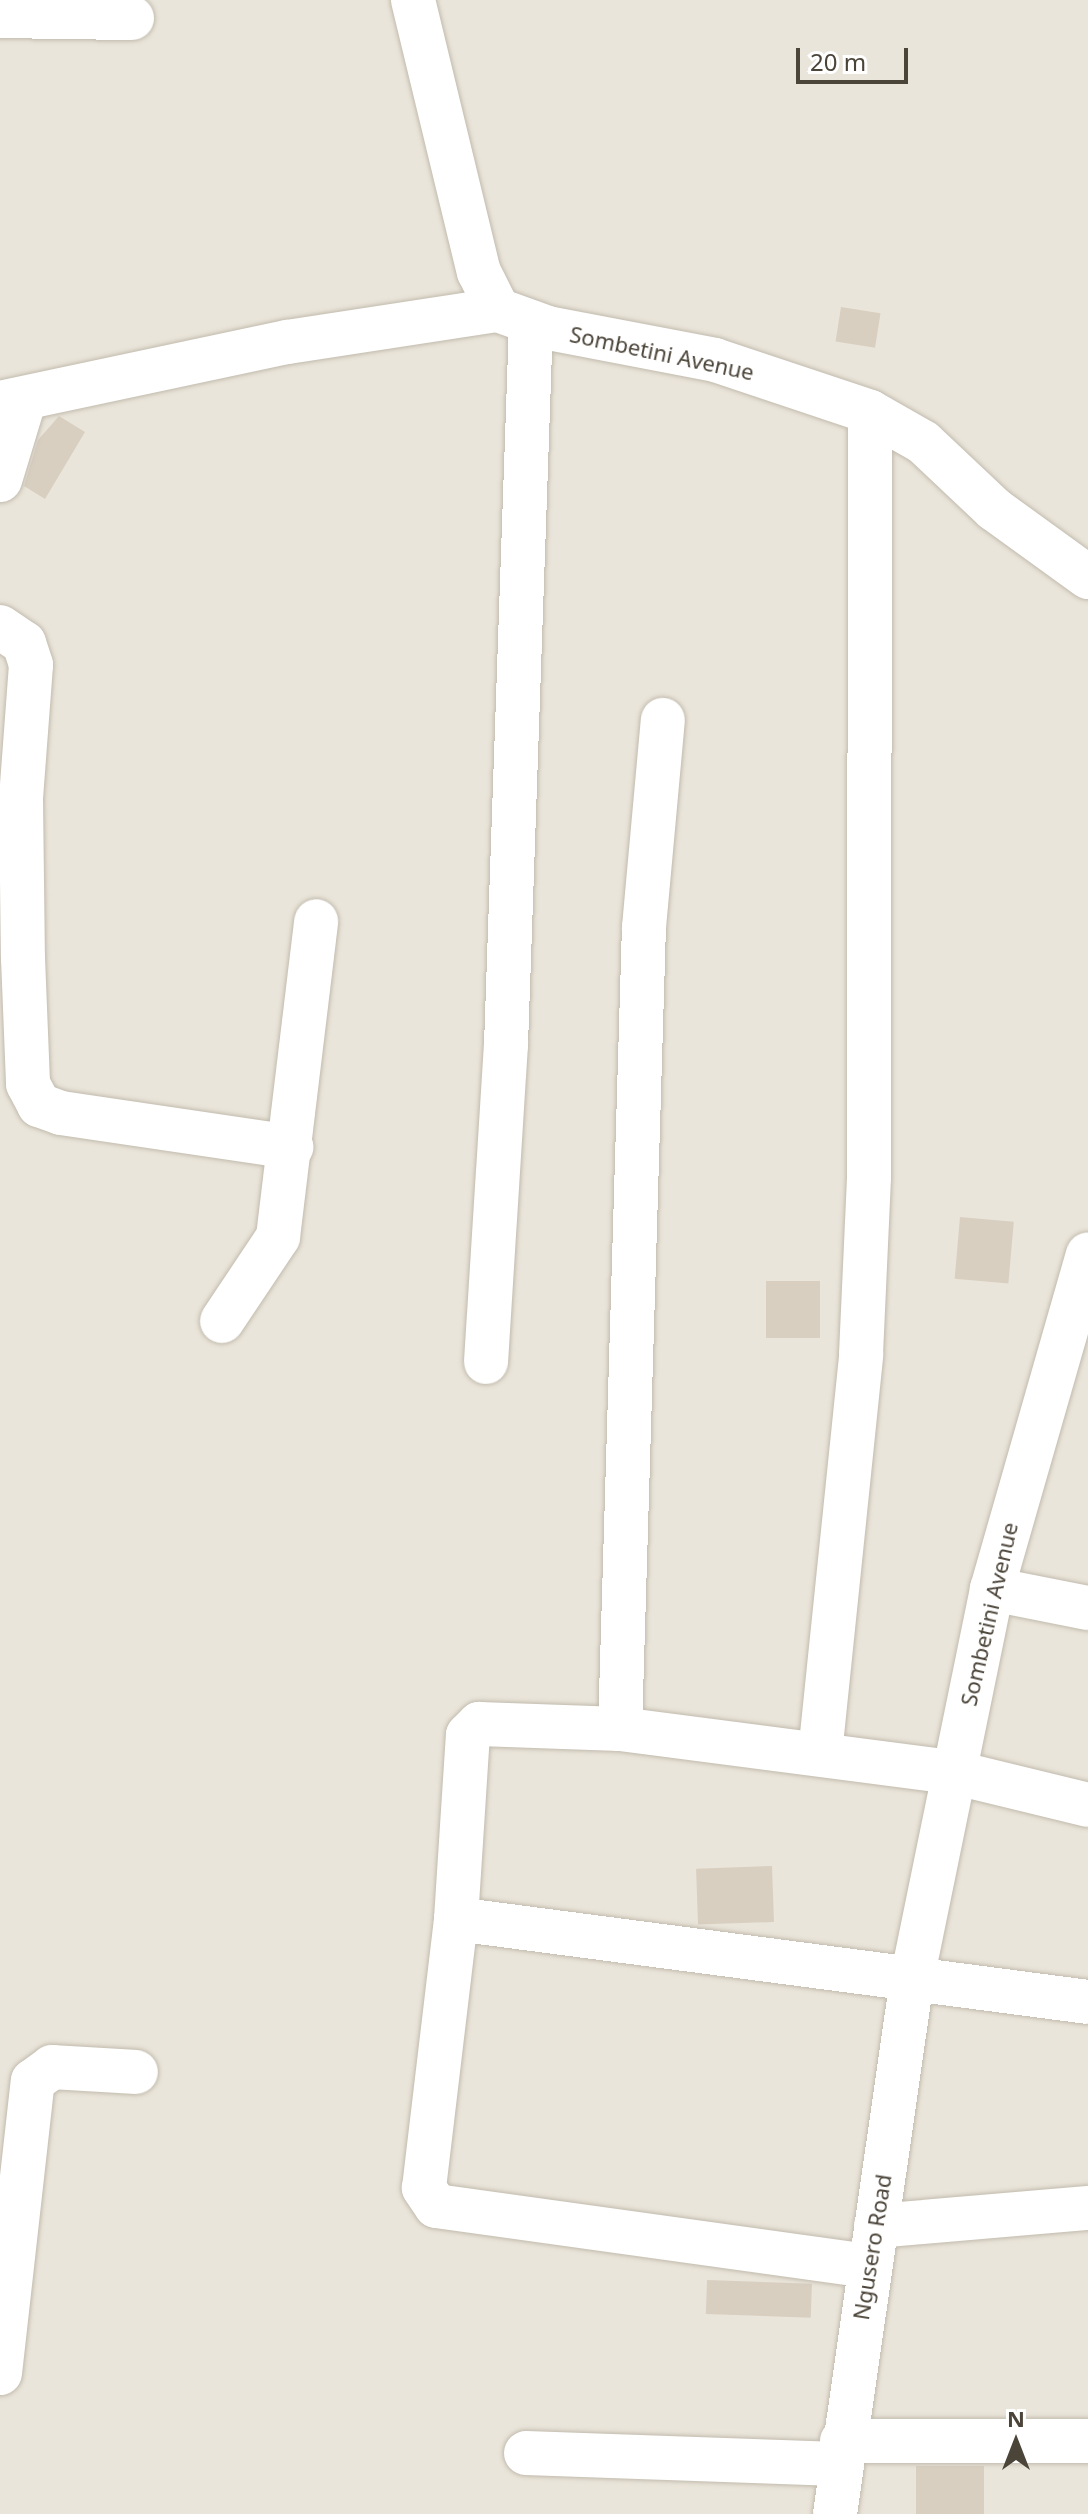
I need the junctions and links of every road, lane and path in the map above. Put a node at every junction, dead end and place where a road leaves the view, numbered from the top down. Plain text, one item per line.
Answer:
1 (413, 0) edge
2 (0, 16) edge
3 (132, 18) dead end
4 (515, 316) junction
5 (12, 402) edge
6 (870, 412) junction
7 (0, 480) edge
8 (1088, 577) edge
9 (0, 627) edge
10 (663, 720) dead end
11 (316, 921) dead end
12 (292, 1147) junction
13 (1088, 1254) edge
14 (222, 1321) dead end
15 (486, 1362) dead end
16 (992, 1589) junction
17 (1088, 1608) edge
18 (620, 1729) junction
19 (820, 1754) junction
20 (953, 1772) junction
21 (1088, 1805) edge
22 (456, 1919) junction
23 (912, 1979) junction
24 (1088, 2002) edge
25 (136, 2072) dead end
26 (1088, 2208) edge
27 (872, 2246) junction
28 (0, 2373) edge
29 (1088, 2441) edge
30 (840, 2452) junction
31 (526, 2453) dead end
32 (835, 2514) edge

1 - 4 street
2 - 3 street
4 - 5 street
4 - 6 street, Sombetini Avenue
4 - 15 street
5 - 7 street
6 - 8 street, Sombetini Avenue
6 - 19 street
9 - 12 street
10 - 18 street
11 - 12 street
12 - 14 street
13 - 16 street, Sombetini Avenue
16 - 17 street
16 - 20 street, Sombetini Avenue
18 - 19 street
18 - 22 street
19 - 20 street
20 - 21 street
20 - 23 street, Sombetini Avenue
22 - 23 street
22 - 27 street
23 - 24 street
23 - 27 street, Ngusero Road
25 - 28 street
26 - 27 street
27 - 30 street, Ngusero Road
29 - 30 street
30 - 31 street
30 - 32 street, Ngusero Road

